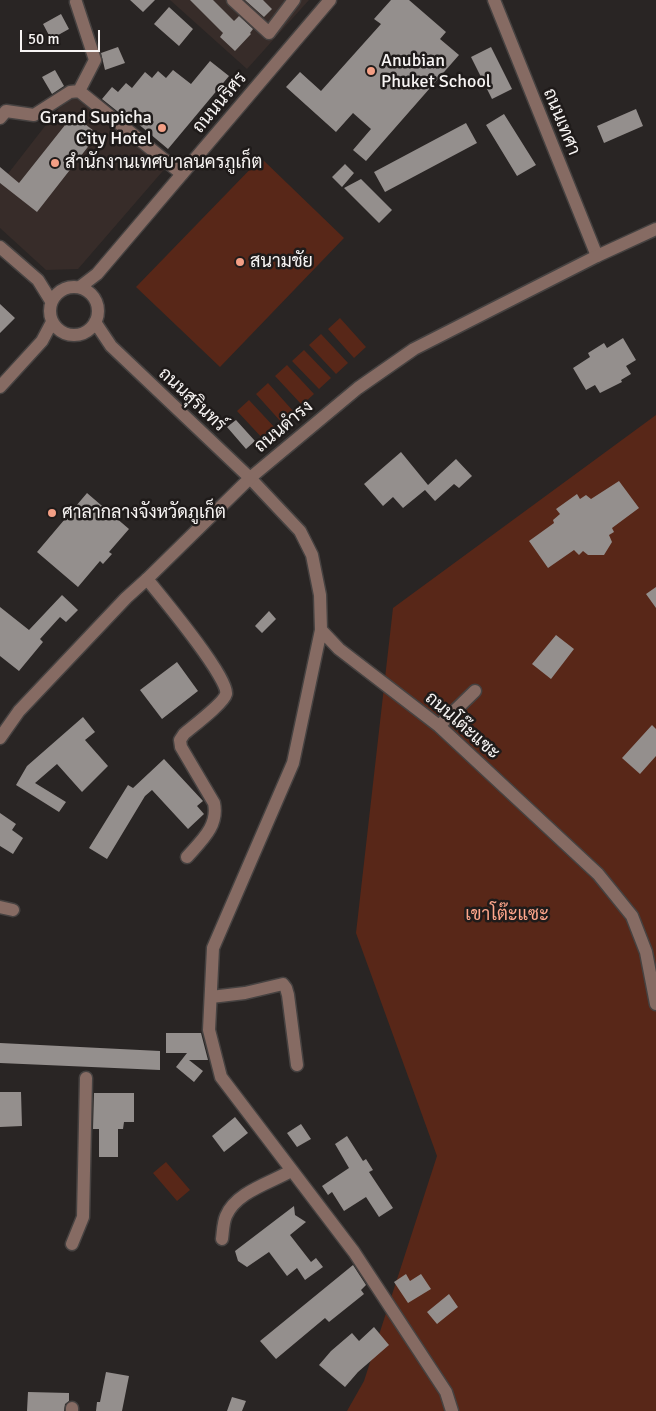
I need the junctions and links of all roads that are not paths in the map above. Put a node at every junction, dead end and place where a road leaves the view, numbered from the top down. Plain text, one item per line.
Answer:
1 (233, 0) edge
2 (294, 0) edge
3 (330, 0) edge
4 (494, 0) edge
5 (76, 2) dead end
6 (79, 90) junction
7 (0, 118) edge
8 (182, 174) junction
9 (656, 229) edge
10 (0, 247) edge
11 (597, 256) junction
12 (97, 274) junction
13 (38, 280) junction
14 (80, 287) junction
15 (60, 291) junction
16 (92, 294) junction
17 (51, 302) junction
18 (52, 322) junction
19 (95, 322) junction
20 (62, 332) junction
21 (85, 333) junction
22 (42, 341) junction
23 (110, 346) junction
24 (0, 387) edge
25 (250, 478) junction
26 (147, 580) junction
27 (321, 630) junction
28 (475, 691) dead end
29 (439, 726) junction
30 (0, 738) edge
31 (187, 857) dead end
32 (210, 997) junction
33 (656, 1004) edge
34 (297, 1065) dead end
35 (86, 1078) dead end
36 (291, 1171) junction
37 (222, 1239) dead end
38 (72, 1244) dead end
39 (452, 1411) edge

1 - 2 street
3 - 8 street, ถนนนริศร
4 - 11 street, ถนนเทศา
5 - 6 street
6 - 7 street
6 - 8 street
8 - 12 street, ถนนนริศร
9 - 11 street, ถนนดำรง
10 - 13 street
11 - 25 street, ถนนดำรง
12 - 14 street, ถนนนริศร
12 - 16 street, ถนนนริศร
13 - 15 street
13 - 17 street
14 - 15 street
14 - 16 street
15 - 17 street
16 - 19 street
17 - 18 street
18 - 20 street
18 - 22 street
19 - 21 street
19 - 23 street, ถนนสุรินทร์
20 - 21 street
20 - 22 street
21 - 23 street, ถนนสุรินทร์
22 - 24 street
23 - 25 street, ถนนสุรินทร์
25 - 26 street, ถนนดำรง
25 - 27 street
26 - 30 street, ถนนดำรง
26 - 31 street
27 - 29 street, ถนนโต๊ะแซะ
27 - 32 street
28 - 29 street
29 - 33 street, ถนนโต๊ะแซะ
32 - 34 street
32 - 36 street
35 - 38 street
36 - 37 street
36 - 39 street

